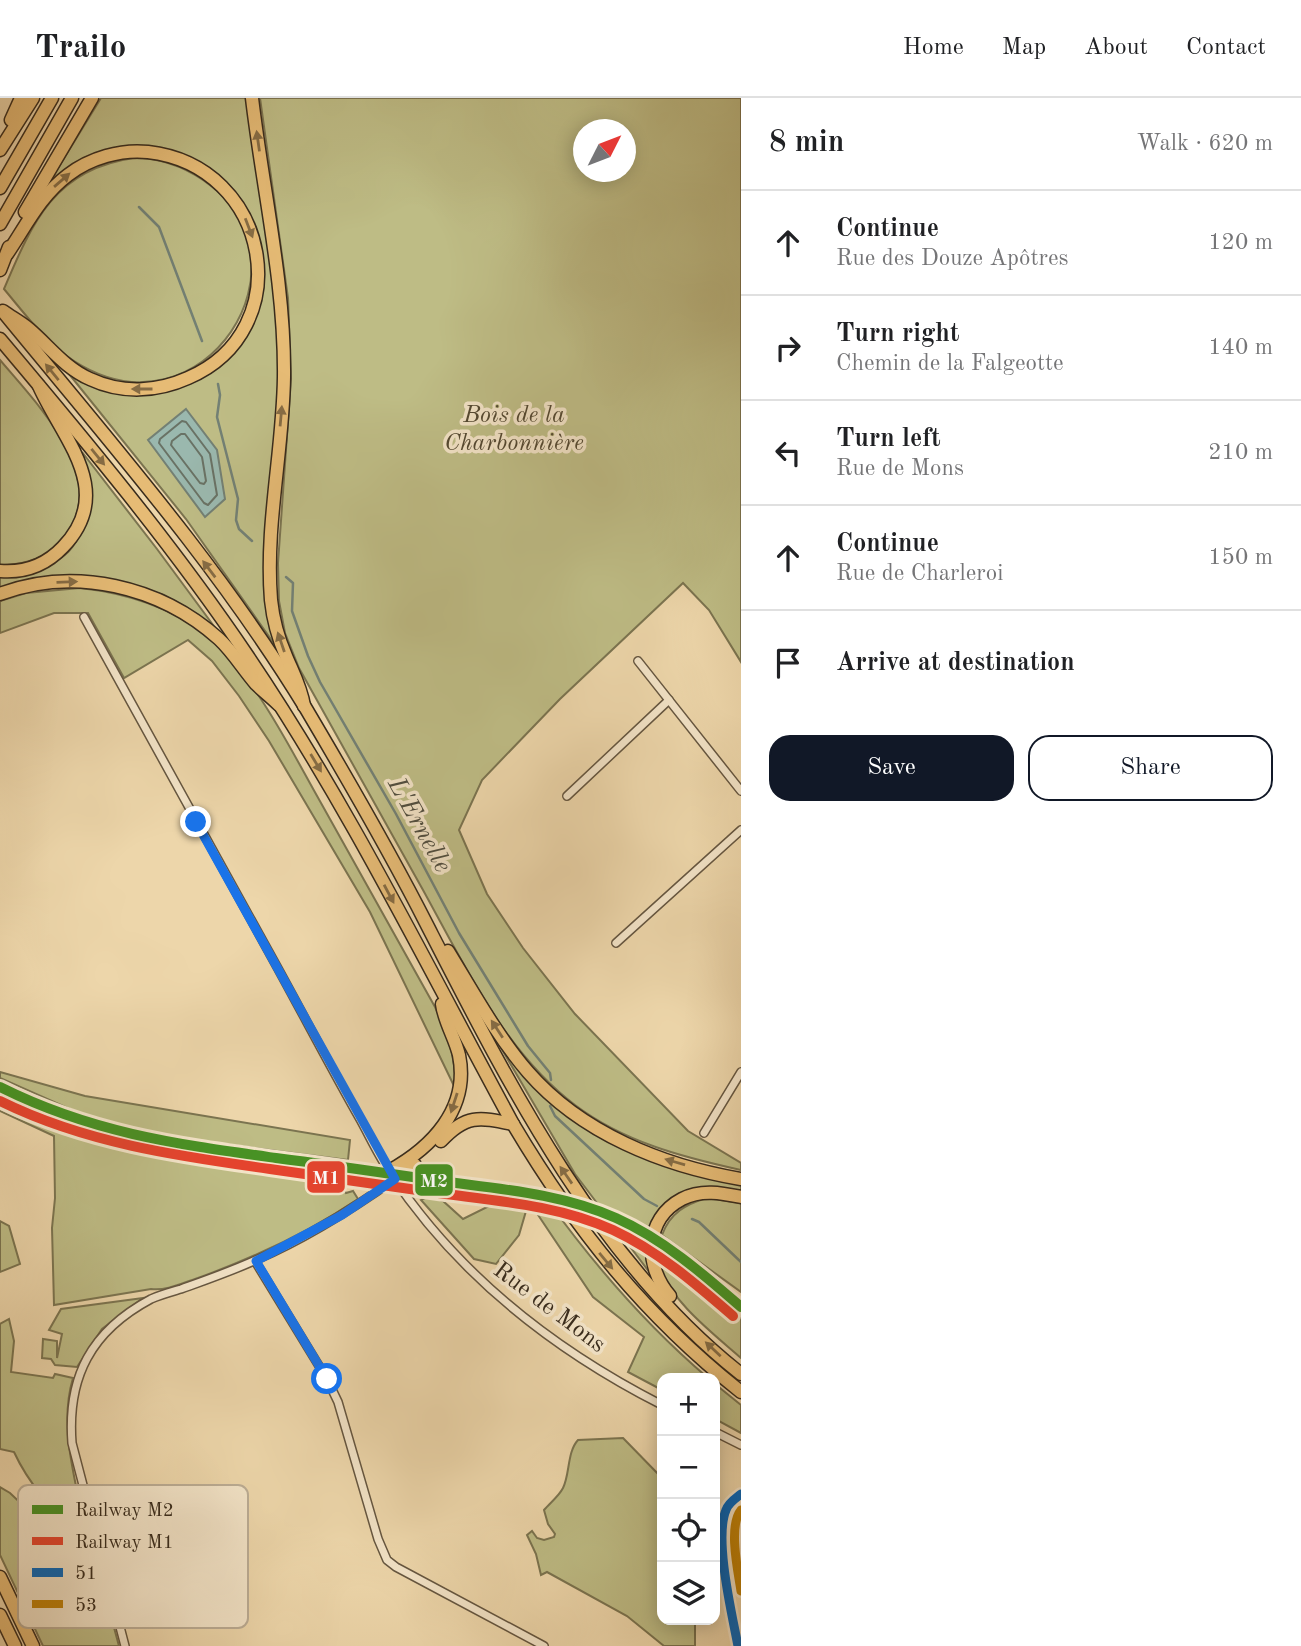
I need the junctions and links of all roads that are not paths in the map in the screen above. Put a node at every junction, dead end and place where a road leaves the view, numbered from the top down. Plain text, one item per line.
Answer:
1 (21, 98) edge
2 (33, 98) edge
3 (52, 98) edge
4 (72, 98) edge
5 (92, 98) edge
6 (253, 98) edge
7 (0, 144) edge
8 (0, 150) edge
9 (0, 188) edge
10 (0, 224) edge
11 (3, 263) edge
12 (1, 310) edge
13 (0, 339) edge
14 (39, 386) junction
15 (0, 572) edge
16 (0, 594) edge
17 (84, 617) dead end
18 (638, 661) dead end
19 (669, 700) junction
20 (279, 705) junction
21 (304, 706) junction
22 (741, 791) edge
23 (567, 796) dead end
24 (741, 830) edge
25 (425, 921) junction
26 (616, 943) dead end
27 (440, 990) junction
28 (741, 1072) edge
29 (513, 1124) junction
30 (704, 1133) dead end
31 (392, 1175) junction
32 (741, 1179) edge
33 (741, 1197) edge
34 (256, 1261) junction
35 (686, 1324) junction
36 (741, 1374) edge
37 (741, 1392) edge
38 (657, 1402) edge
39 (720, 1434) edge
40 (741, 1445) edge
41 (83, 1485) edge
42 (741, 1494) edge
43 (0, 1577) edge
44 (0, 1615) edge
45 (18, 1615) edge
46 (24, 1628) edge
47 (120, 1628) edge
48 (15, 1646) edge
49 (33, 1646) edge
50 (125, 1646) edge
51 (544, 1646) edge
52 (738, 1646) edge

1 - 7 highway
2 - 8 highway
3 - 9 highway
4 - 10 highway
5 - 11 highway
21 -> 6 highway
11 -> 12 highway
21 -> 12 highway
13 - 14 highway
14 - 15 highway
14 -> 20 highway
16 -> 20 highway
17 - 31 street, Rue de Mons
18 - 19 street
19 - 22 street
19 - 23 street
20 -> 27 highway
21 - 25 highway
24 - 26 street
32 -> 25 highway
35 -> 25 highway
27 - 29 highway
27 -> 31 highway
28 - 30 street
29 - 31 highway
29 -> 37 highway
31 - 34 street
31 - 38 street, Rue de Mons
33 - 35 highway
34 - 41 street
34 - 51 street
36 -> 35 highway
39 - 40 street
42 - 52 street
43 - 45 highway
44 - 48 highway
46 - 49 highway
47 - 50 street

